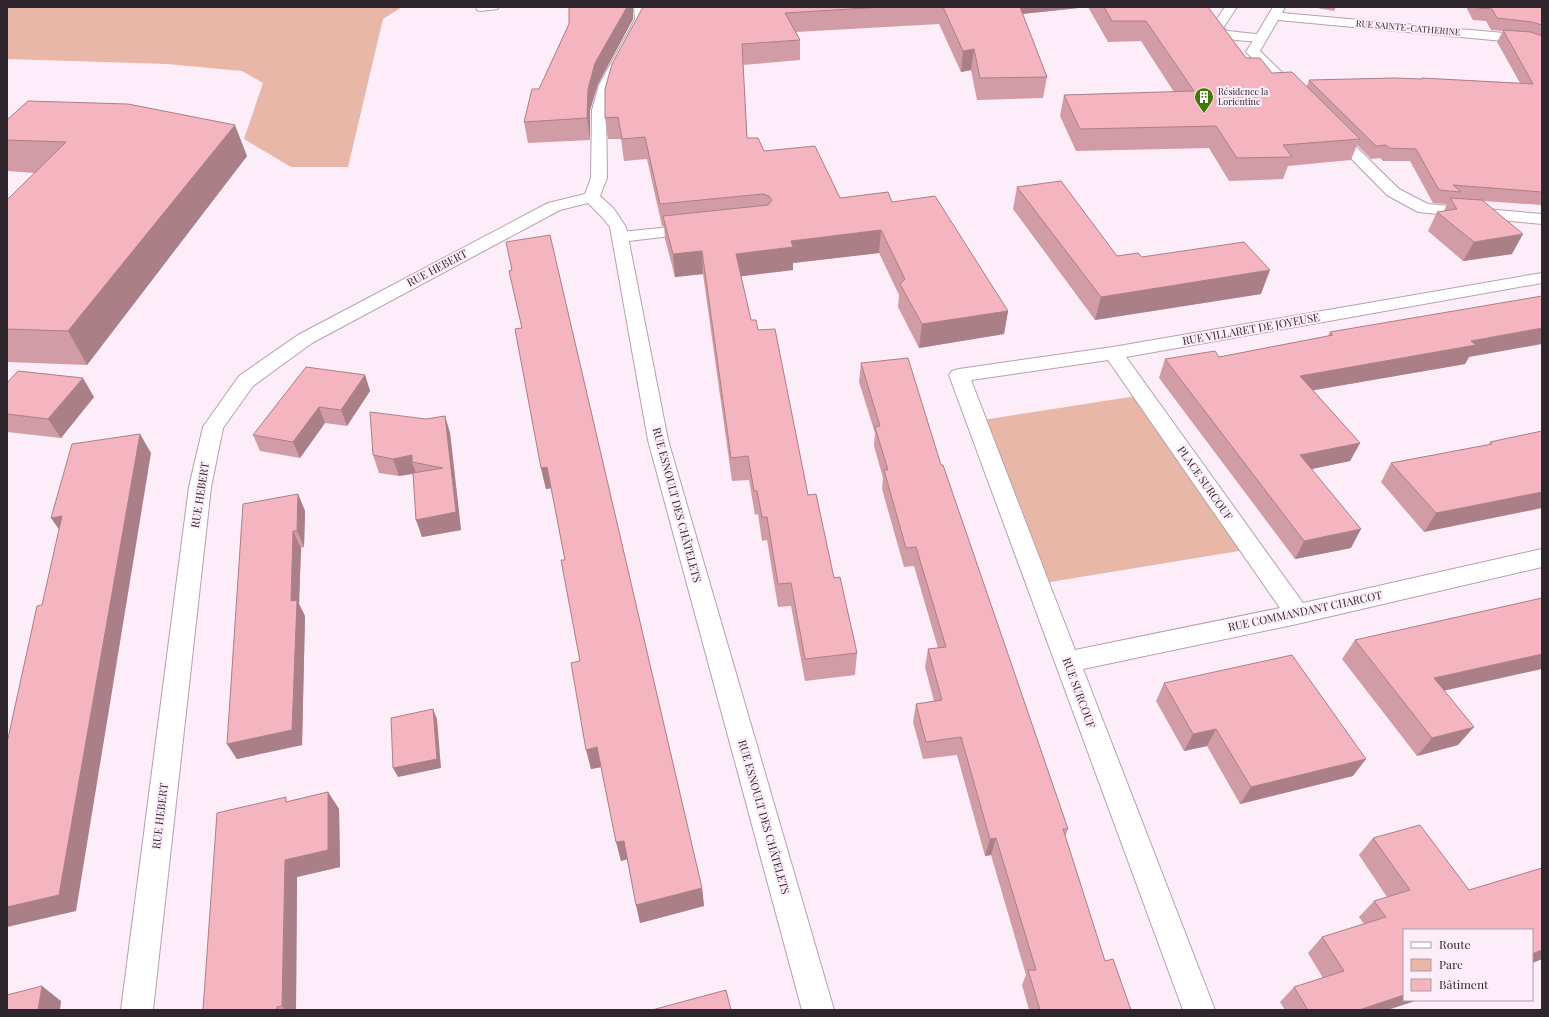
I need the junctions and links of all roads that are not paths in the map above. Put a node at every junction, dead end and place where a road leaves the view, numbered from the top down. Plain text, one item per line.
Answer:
1 (493, 7) edge
2 (640, 7) edge
3 (1231, 7) edge
4 (481, 8) dead end
5 (1276, 12) edge
6 (1261, 38) junction
7 (1542, 44) edge
8 (1304, 102) edge
9 (1326, 125) edge
10 (592, 197) junction
11 (1542, 219) edge
12 (707, 228) edge
13 (620, 237) junction
14 (1542, 278) edge
15 (1113, 353) junction
16 (959, 375) joint
17 (1542, 558) edge
18 (1297, 614) junction
19 (1068, 662) junction
20 (136, 1010) edge
21 (818, 1010) edge
22 (1199, 1010) edge

1 - 4 lane
2 - 10 street
3 - 6 lane
5 - 6 street
5 - 7 street, RUE SAINTE-CATHERINE
6 - 8 street
9 - 11 street
10 - 13 street, RUE ESNOULT DES CHÂTELETS
10 - 20 street, RUE HEBERT
12 - 13 lane
13 - 21 street, RUE ESNOULT DES CHÂTELETS
14 - 15 street, RUE VILLARET DE JOYEUSE
15 - 16 street, RUE VILLARET DE JOYEUSE
15 - 18 street, PLACE SURCOUF
16 - 19 street, RUE SURCOUF
17 - 18 street, RUE COMMANDANT CHARCOT
18 - 19 street, RUE COMMANDANT CHARCOT
19 - 22 street, RUE SURCOUF

